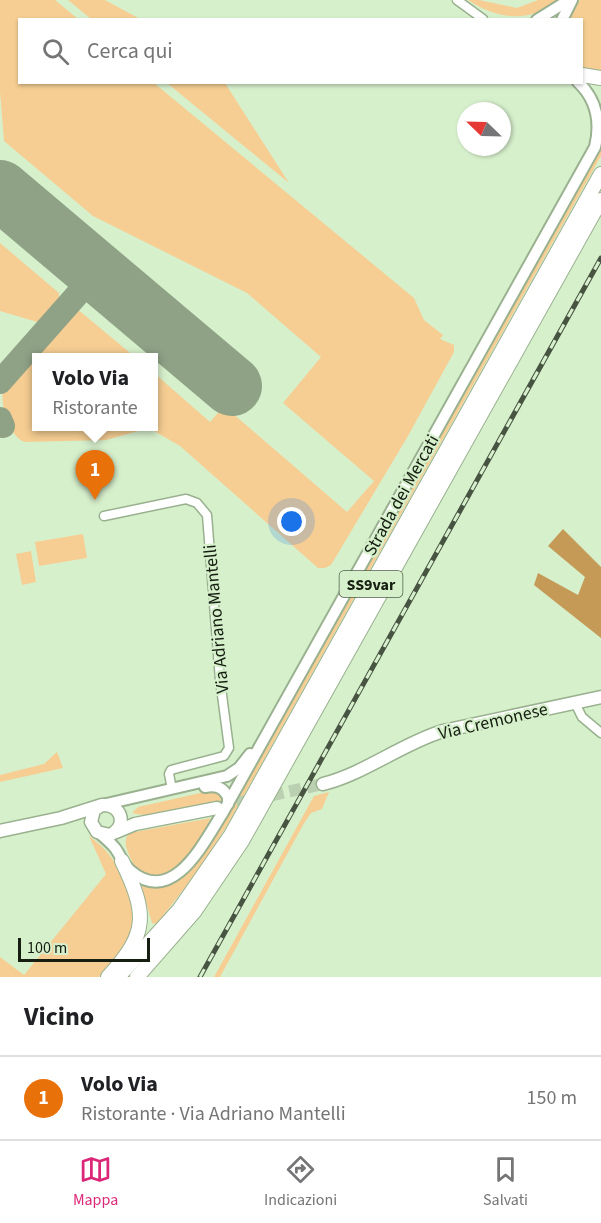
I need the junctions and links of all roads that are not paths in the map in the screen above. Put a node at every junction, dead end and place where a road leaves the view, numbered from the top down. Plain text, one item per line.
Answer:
1 (457, 0) edge
2 (570, 0) edge
3 (483, 18) edge
4 (540, 18) edge
5 (563, 18) edge
6 (583, 75) edge
7 (601, 78) edge
8 (569, 84) edge
9 (580, 84) edge
10 (601, 174) edge
11 (601, 200) edge
12 (104, 516) dead end
13 (601, 697) edge
14 (575, 703) junction
15 (601, 733) edge
16 (323, 784) tunnel mouth
17 (172, 789) junction
18 (154, 793) junction
19 (102, 805) junction
20 (222, 806) junction
21 (118, 810) junction
22 (61, 818) junction
23 (154, 820) junction
24 (0, 831) edge
25 (96, 831) junction
26 (113, 833) junction
27 (122, 861) junction
28 (174, 936) junction
29 (108, 977) edge
30 (118, 977) edge
31 (136, 977) edge
32 (146, 977) edge

1 - 3 street
2 - 4 street
2 - 5 street
6 - 7 highway
8 - 17 street, Strada dei Mercati
9 - 20 street, Strada dei Mercati
10 - 30 highway, SS9var
11 - 28 highway, SS9var
12 - 17 street, Via Adriano Mantelli
13 - 14 main road, Via Cremonese
14 - 15 street
14 - 16 main road, Via Cremonese
17 - 18 street, Strada dei Mercati
18 - 19 street, Strada dei Mercati
18 - 20 street
19 - 21 main road
19 - 22 main road
19 - 25 main road
20 - 23 main road
20 - 27 street, Strada dei Mercati
21 - 23 main road
21 - 26 main road
22 - 24 main road
22 - 25 main road
23 - 26 main road
25 - 26 main road
25 - 27 street, Strada dei Mercati
27 - 29 highway
28 - 31 highway, SS9var
28 - 32 highway

